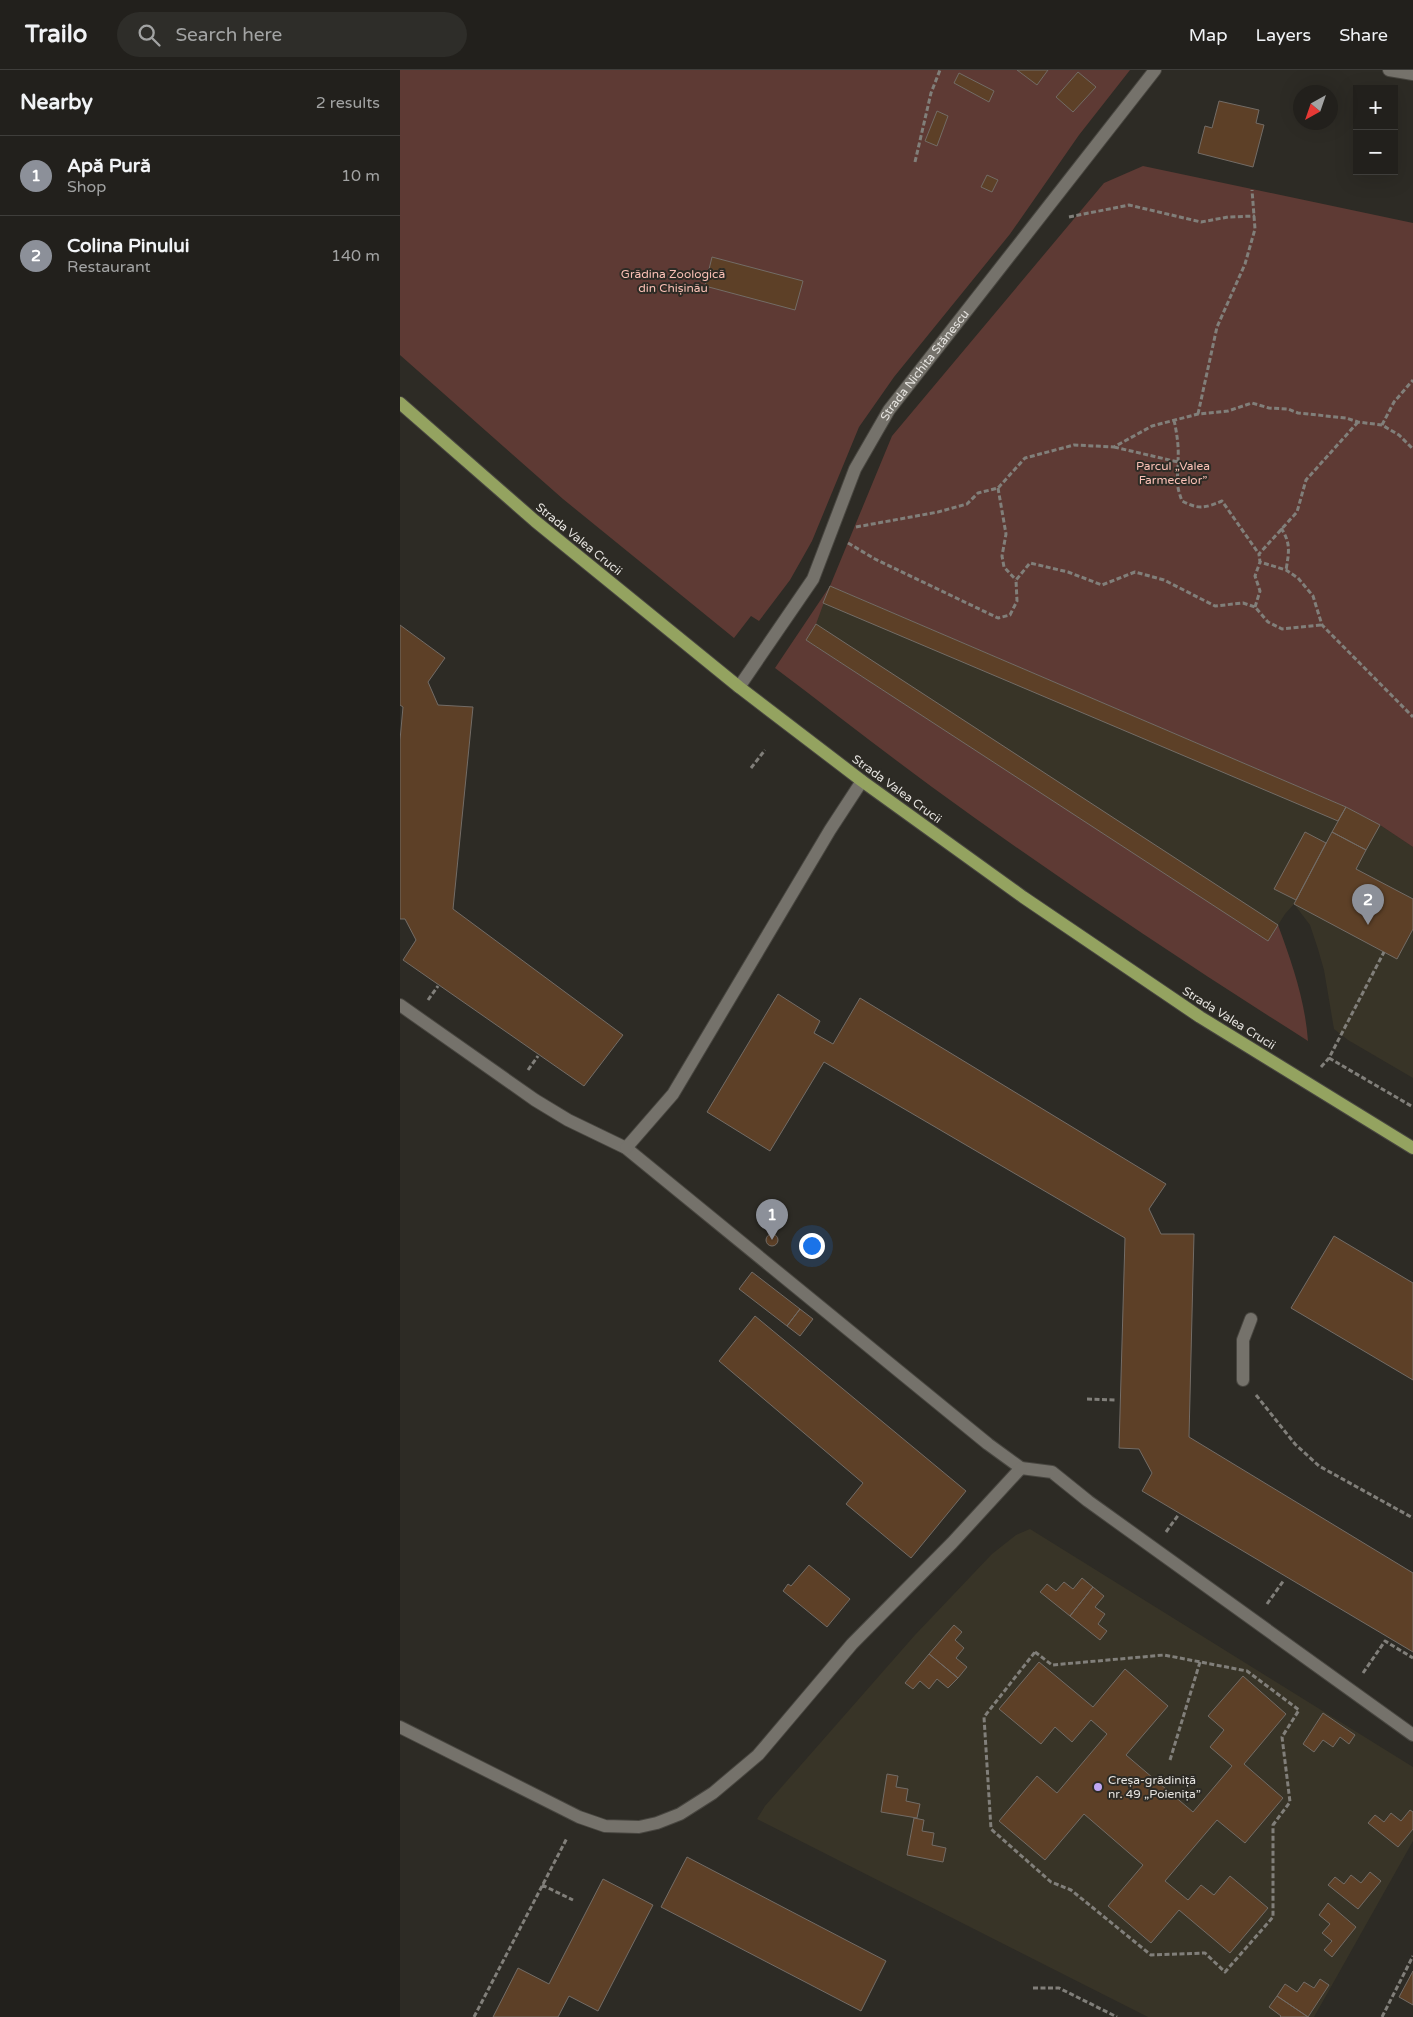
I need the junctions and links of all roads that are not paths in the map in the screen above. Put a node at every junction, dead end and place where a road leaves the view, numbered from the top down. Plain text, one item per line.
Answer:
1 (1155, 70) edge
2 (1389, 70) edge
3 (1413, 74) edge
4 (400, 404) edge
5 (739, 687) junction
6 (862, 781) junction
7 (400, 1005) edge
8 (626, 1148) junction
9 (1413, 1148) edge
10 (1251, 1319) dead end
11 (1243, 1380) road end
12 (1021, 1468) junction
13 (400, 1727) edge
14 (1413, 1735) edge

1 - 5 street, Strada Nichita Stănescu
2 - 3 street
4 - 5 main road, Strada Valea Crucii
5 - 6 main road, Strada Valea Crucii
6 - 8 street
6 - 9 main road, Strada Valea Crucii
7 - 8 street
8 - 12 street
10 - 11 street
12 - 13 street
12 - 14 street

